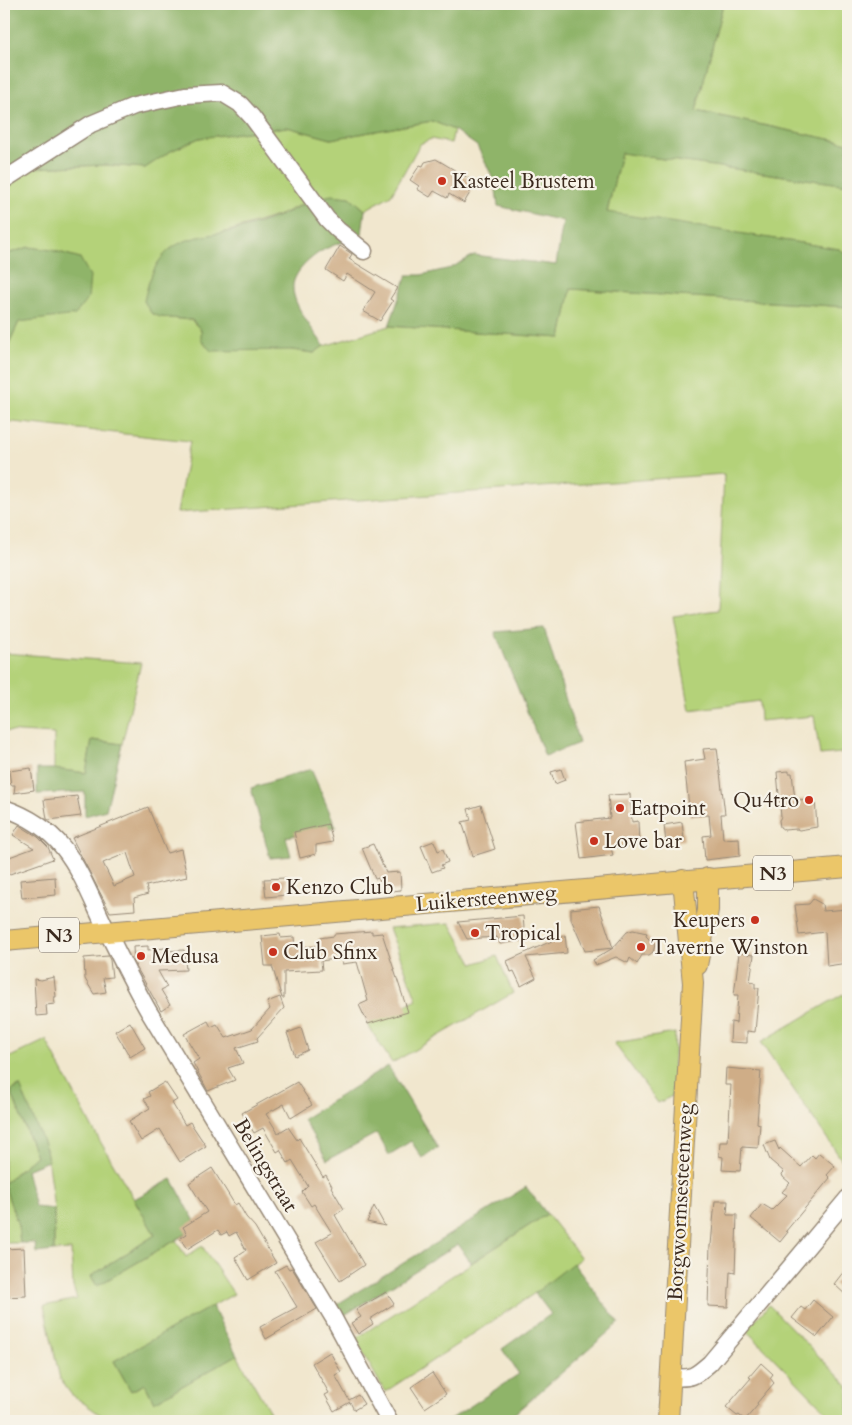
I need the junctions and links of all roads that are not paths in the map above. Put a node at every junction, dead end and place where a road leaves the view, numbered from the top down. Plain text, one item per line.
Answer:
1 (4, 180) edge
2 (364, 251) dead end
3 (4, 808) edge
4 (848, 867) edge
5 (708, 878) junction
6 (683, 880) junction
7 (107, 931) junction
8 (4, 941) edge
9 (693, 983) junction
10 (848, 1198) edge
11 (670, 1377) junction
12 (389, 1421) edge
13 (668, 1421) edge

1 - 2 street
3 - 7 street, Belingstraat
4 - 5 main road, Luikersteenweg / N3
5 - 6 main road, Luikersteenweg / N3
5 - 9 main road, Borgwormsesteenweg
6 - 7 main road, Luikersteenweg / N3
6 - 9 main road, Borgwormsesteenweg
7 - 8 main road, Luikersteenweg / N3
7 - 12 street, Belingstraat
9 - 11 main road, Borgwormsesteenweg
10 - 11 street
11 - 13 main road, Borgwormsesteenweg

